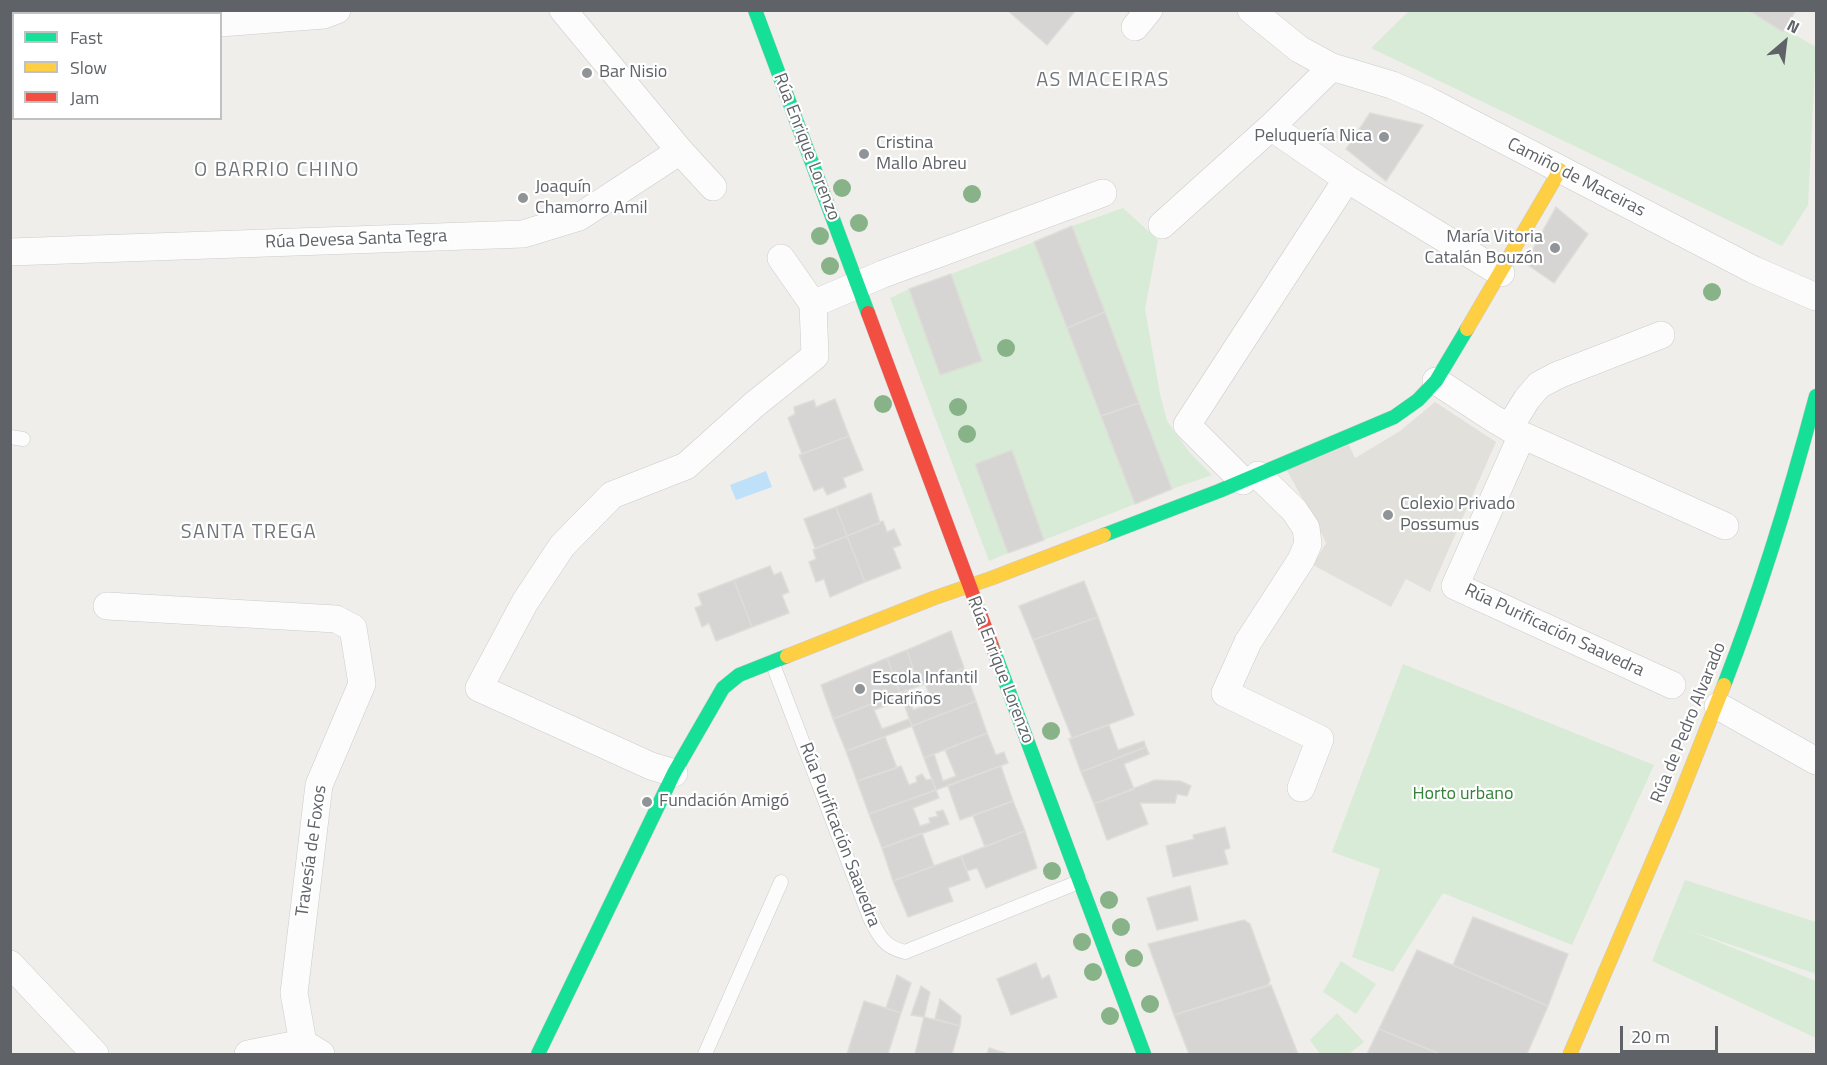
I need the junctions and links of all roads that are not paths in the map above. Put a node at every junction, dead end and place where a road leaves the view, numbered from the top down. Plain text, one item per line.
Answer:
1 (337, 10) edge
2 (563, 10) edge
3 (755, 10) edge
4 (1251, 10) edge
5 (222, 23) edge
6 (1332, 67) junction
7 (1271, 127) junction
8 (680, 151) junction
9 (1560, 170) junction
10 (1347, 179) junction
11 (713, 187) dead end
12 (1103, 193) dead end
13 (1162, 225) dead end
14 (10, 252) edge
15 (781, 258) dead end
16 (1501, 273) junction
17 (858, 284) junction
18 (1816, 297) edge
19 (813, 304) junction
20 (1661, 335) dead end
21 (1436, 381) junction
22 (1816, 396) edge
23 (1515, 431) junction
24 (1251, 478) junction
25 (1725, 526) dead end
26 (968, 586) junction
27 (106, 606) dead end
28 (772, 662) junction
29 (1671, 686) dead end
30 (1718, 706) junction
31 (1816, 761) edge
32 (674, 773) junction
33 (1301, 788) dead end
34 (1081, 881) junction
35 (781, 882) dead end
36 (10, 964) edge
37 (312, 1049) edge
38 (95, 1054) edge
39 (248, 1054) edge
40 (538, 1054) edge
41 (705, 1054) edge
42 (1144, 1054) edge
43 (1570, 1054) edge

1 - 5 street
2 - 8 street
3 - 17 street, Rúa Enrique Lorenzo
4 - 6 street, Camiño de Maceiras
6 - 7 street
6 - 9 street, Camiño de Maceiras
7 - 10 street
7 - 13 street
8 - 11 street
8 - 14 street, Rúa Devesa Santa Tegra
9 - 16 street
9 - 18 street, Camiño de Maceiras
10 - 16 street
10 - 24 street
12 - 17 street
15 - 19 street
16 - 21 street
17 - 19 street
17 - 26 street, Rúa Enrique Lorenzo
19 - 32 street
20 - 23 street, Rúa Purificación Saavedra
21 - 23 street
21 - 24 street
22 - 30 street, Rúa de Pedro Alvarado
23 - 25 street
23 - 29 street, Rúa Purificación Saavedra
24 - 26 street
24 - 33 street
26 - 28 street
26 - 34 street, Rúa Enrique Lorenzo
27 - 37 street, Travesía de Foxos
28 - 32 street
28 - 34 lane, Rúa Purificación Saavedra
30 - 31 street
30 - 43 street, Rúa de Pedro Alvarado
32 - 40 street
34 - 42 street, Rúa Enrique Lorenzo
35 - 41 lane
36 - 38 street
37 - 39 street, Travesía de Foxos

